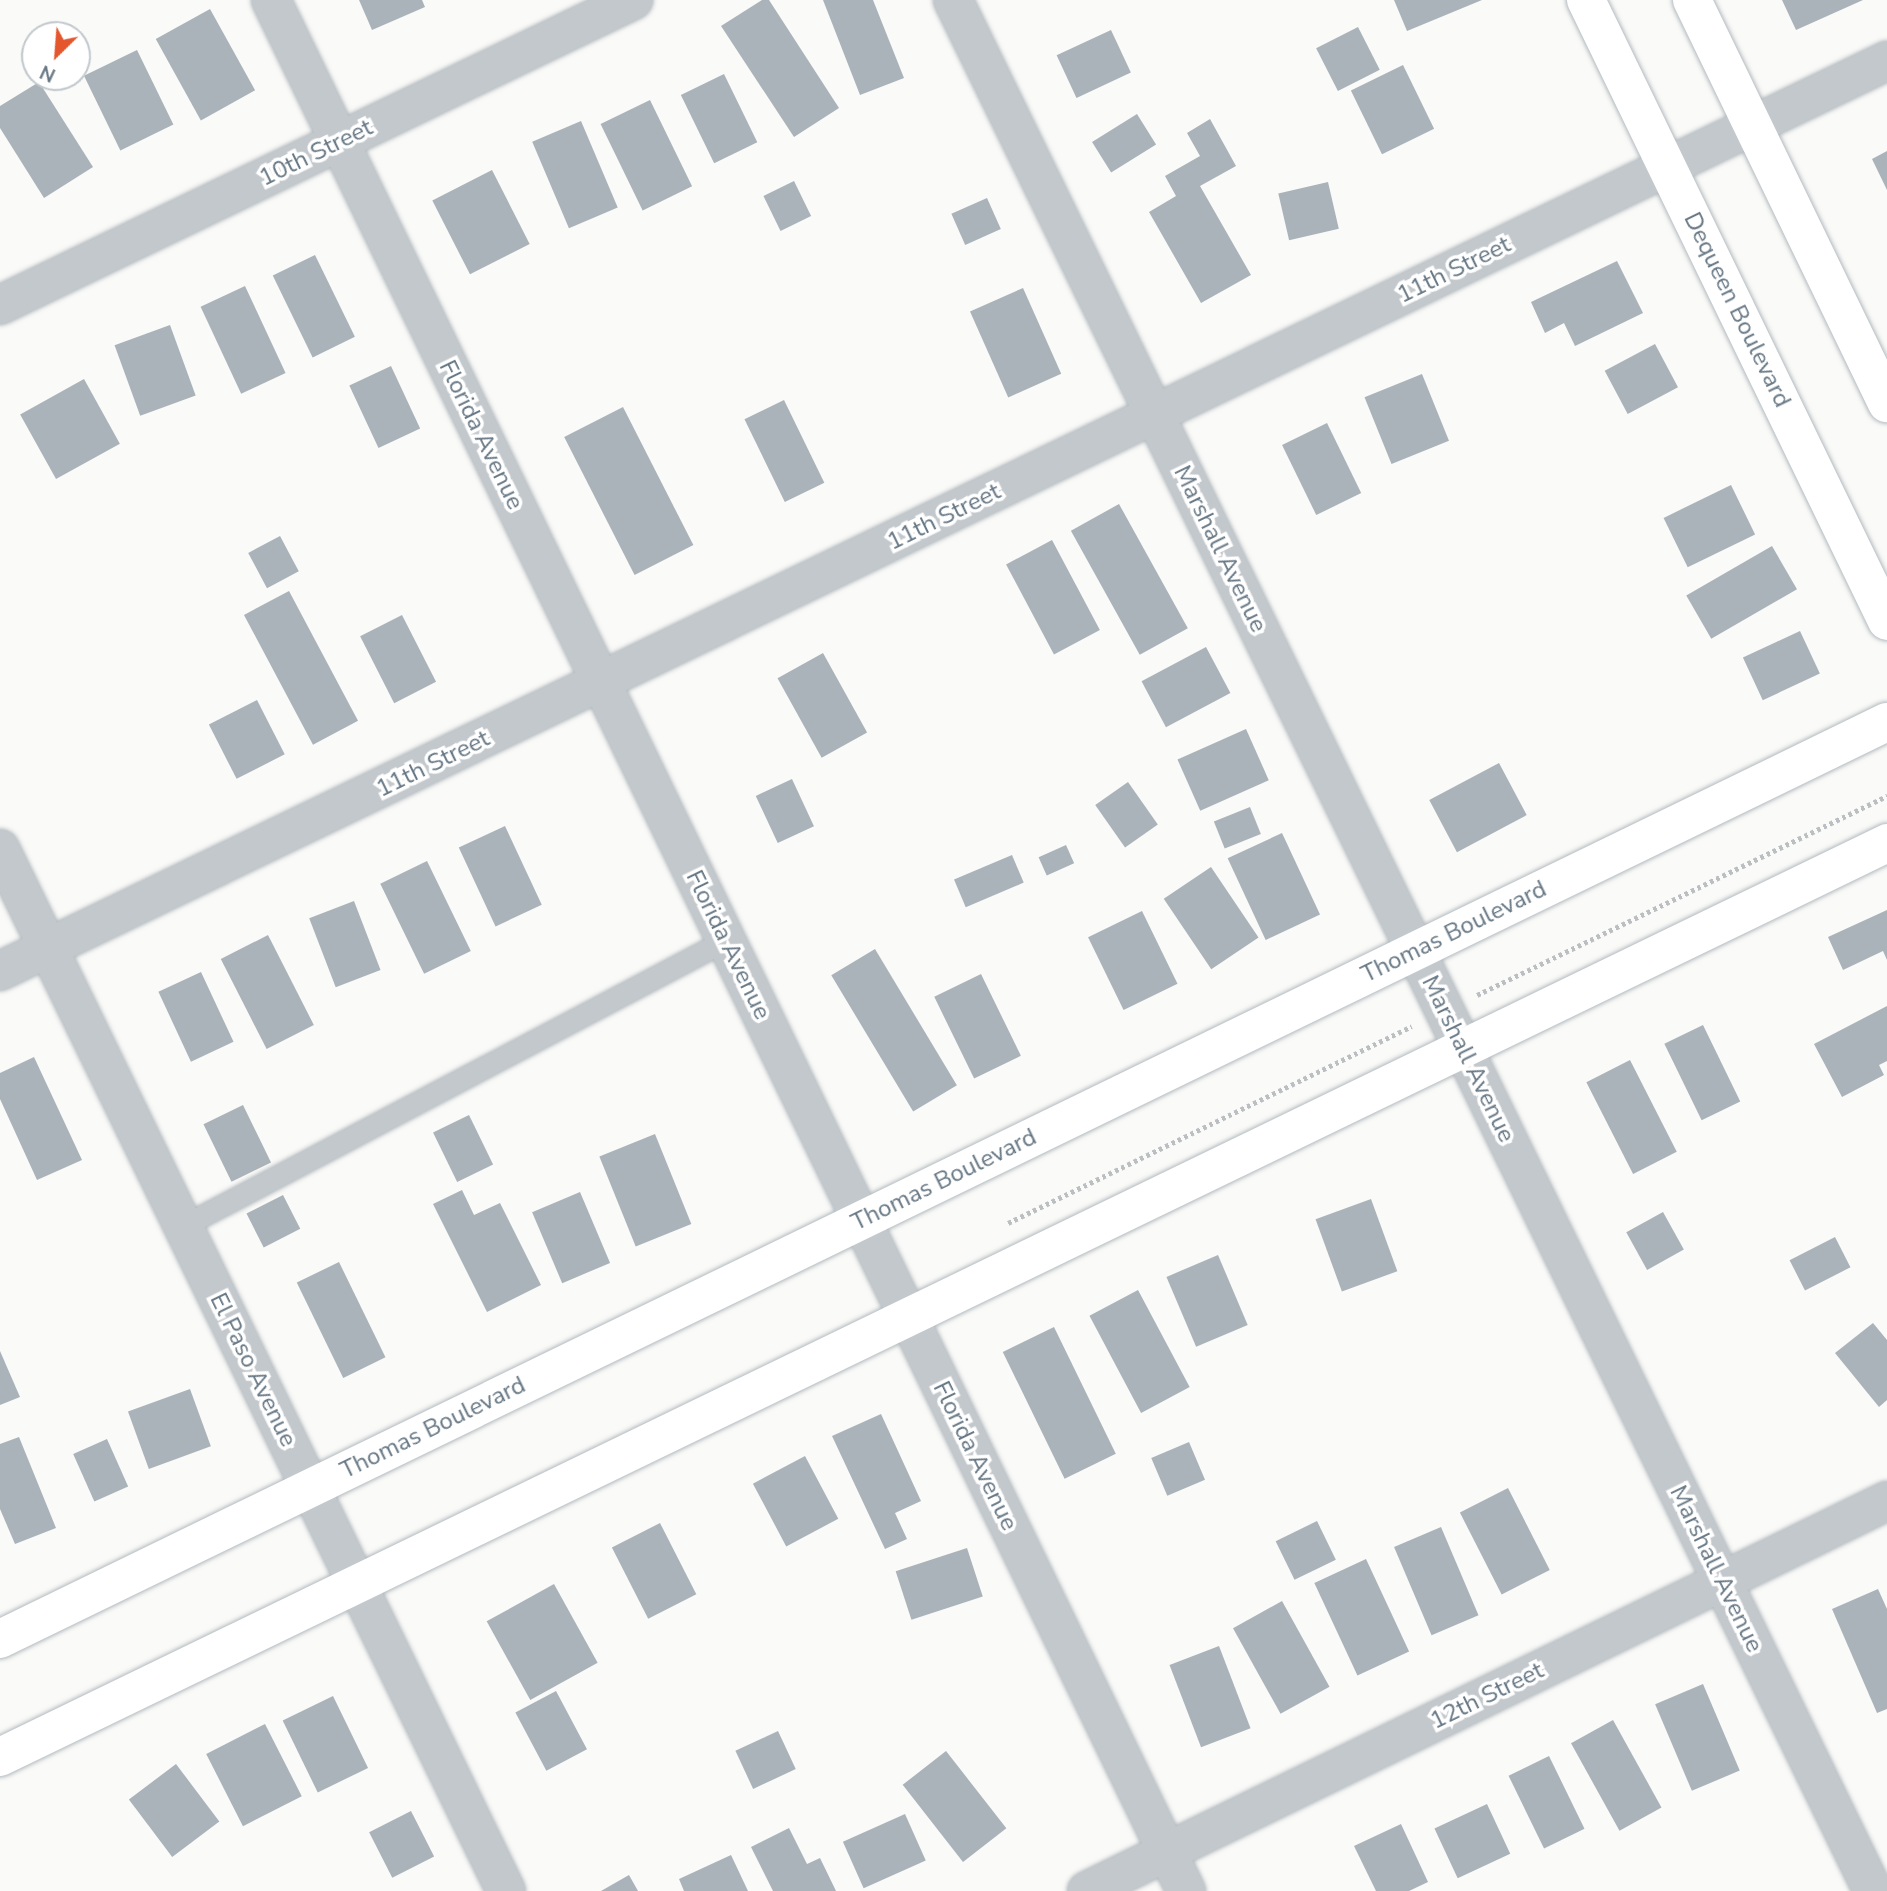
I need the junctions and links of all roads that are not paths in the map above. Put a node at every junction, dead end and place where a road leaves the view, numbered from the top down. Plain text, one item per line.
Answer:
1 (271, 0) edge
2 (633, 0) edge
3 (953, 0) edge
4 (1586, 0) edge
5 (1692, 0) edge
6 (1887, 61) edge
7 (1753, 126) junction
8 (339, 142) junction
9 (1667, 167) junction
10 (0, 305) edge
11 (1887, 403) edge
12 (1155, 415) junction
13 (1887, 621) edge
14 (601, 683) junction
15 (1887, 722) edge
16 (1887, 843) edge
17 (0, 849) edge
18 (726, 940) junction
19 (48, 949) junction
20 (1416, 951) junction
21 (0, 971) edge
22 (1463, 1048) junction
23 (861, 1220) junction
24 (183, 1226) junction
25 (908, 1317) junction
26 (310, 1488) junction
27 (1887, 1501) edge
28 (1722, 1581) junction
29 (357, 1584) junction
30 (0, 1639) edge
31 (0, 1758) edge
32 (1167, 1852) junction
33 (506, 1891) edge
34 (1087, 1891) edge
35 (1186, 1891) edge
36 (1873, 1891) edge

1 - 8 street, Florida Avenue
2 - 8 street, 10th Street
3 - 12 street, Marshall Avenue
4 - 9 main road, Dequeen Boulevard
5 - 7 main road
6 - 7 street, 11th Street
7 - 9 street, 11th Street
7 - 11 main road
8 - 10 street, 10th Street
8 - 14 street, Florida Avenue
9 - 12 street, 11th Street
9 - 13 main road, Dequeen Boulevard
12 - 14 street, 11th Street
12 - 20 street, Marshall Avenue
14 - 18 street, Florida Avenue
14 - 19 street, 11th Street
15 - 20 main road, Thomas Boulevard
16 - 22 main road
17 - 19 street, El Paso Avenue
18 - 23 street, Florida Avenue
18 - 24 lane
19 - 21 street, 11th Street
19 - 24 street, El Paso Avenue
20 - 22 street, Marshall Avenue
20 - 23 main road, Thomas Boulevard
22 - 25 main road
22 - 28 street, Marshall Avenue
23 - 25 street, Florida Avenue
23 - 26 main road, Thomas Boulevard
24 - 26 street, El Paso Avenue
25 - 29 main road
25 - 32 street, Florida Avenue
26 - 29 street, El Paso Avenue
26 - 30 main road, Thomas Boulevard
27 - 28 street, 12th Street
28 - 32 street, 12th Street
28 - 36 street, Marshall Avenue
29 - 31 main road
29 - 33 street, El Paso Avenue
32 - 34 street, 12th Street
32 - 35 street, Florida Avenue

